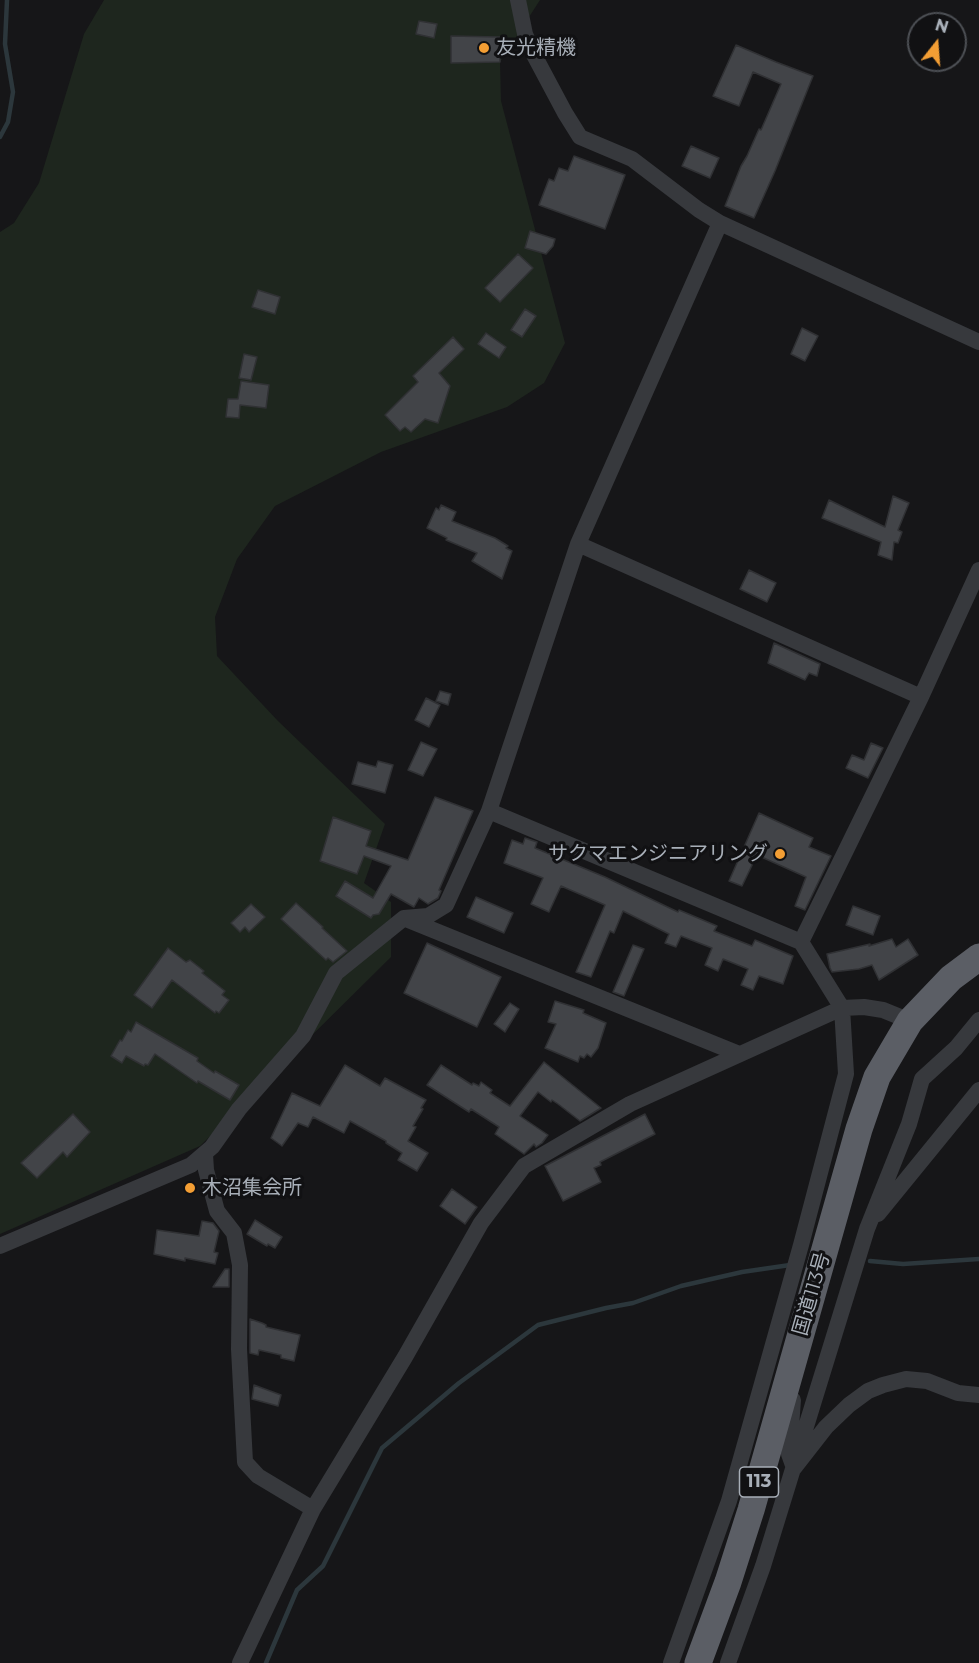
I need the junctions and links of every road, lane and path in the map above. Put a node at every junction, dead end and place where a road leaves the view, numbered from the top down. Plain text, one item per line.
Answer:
1 (518, 0) edge
2 (720, 223) junction
3 (979, 342) edge
4 (578, 544) junction
5 (979, 570) edge
6 (921, 698) junction
7 (489, 810) junction
8 (404, 918) junction
9 (801, 942) junction
10 (979, 957) edge
11 (842, 1008) junction
12 (979, 1020) edge
13 (910, 1021) junction
14 (739, 1054) junction
15 (979, 1090) edge
16 (205, 1154) junction
17 (867, 1229) junction
18 (0, 1246) edge
19 (784, 1393) junction
20 (979, 1395) edge
21 (794, 1468) junction
22 (313, 1509) junction
23 (240, 1663) edge
24 (671, 1663) edge
25 (698, 1663) edge
26 (728, 1663) edge

1 - 2 street
2 - 3 street
2 - 4 street
4 - 6 street
4 - 7 street
5 - 6 street
6 - 9 street
7 - 8 street
7 - 9 street
8 - 14 street
8 - 16 street
9 - 11 street
10 - 13 highway, 国道113号 / 113
11 - 13 street
11 - 14 street
11 - 24 street
12 - 17 street
13 - 19 highway, 国道113号 / 113
14 - 22 street
15 - 17 street
16 - 18 street
16 - 22 street
17 - 21 street
19 - 21 street
19 - 25 highway, 国道113号 / 113
20 - 21 street
21 - 26 street
22 - 23 street

